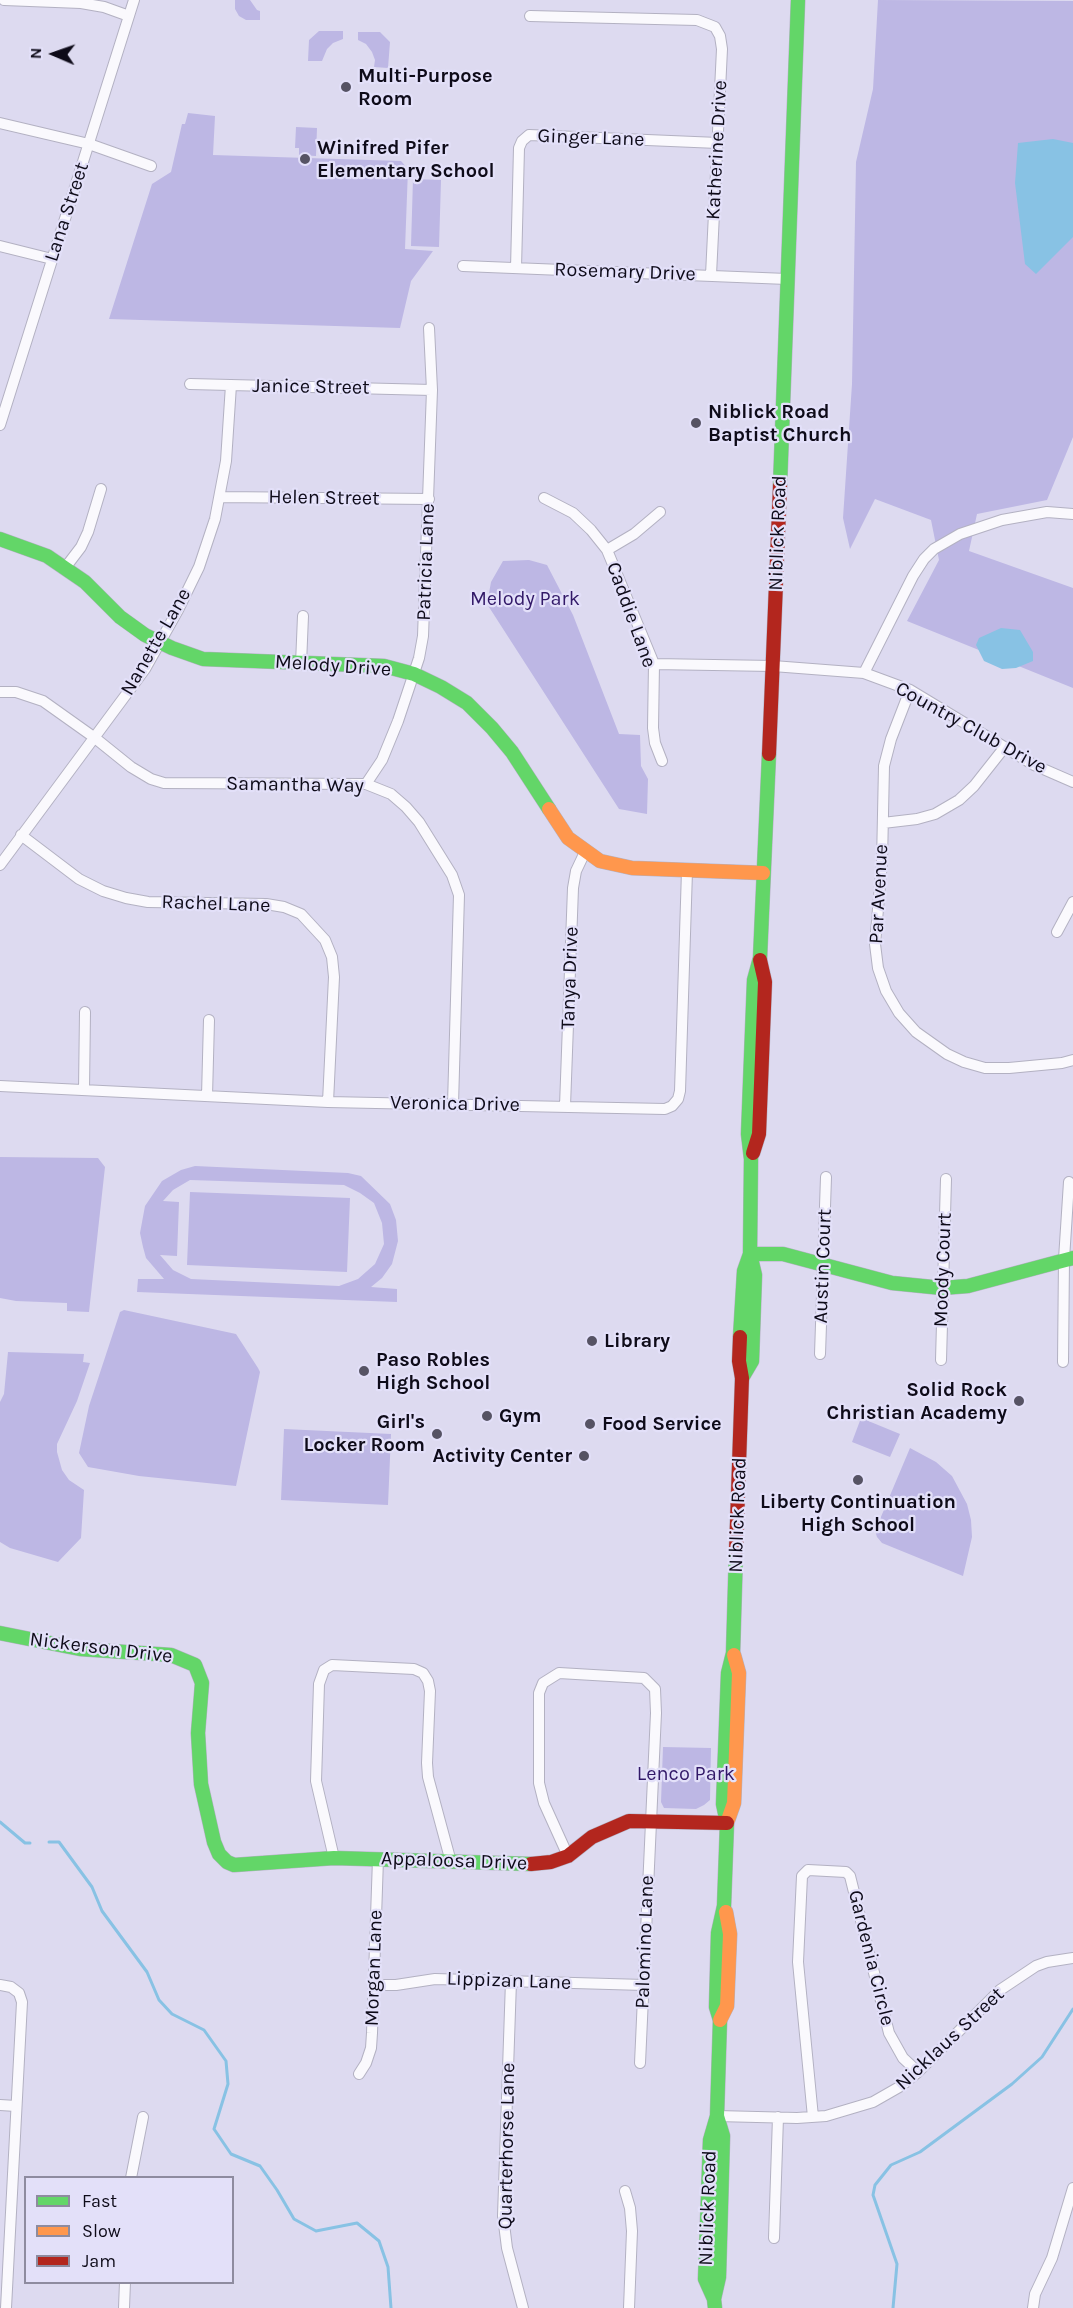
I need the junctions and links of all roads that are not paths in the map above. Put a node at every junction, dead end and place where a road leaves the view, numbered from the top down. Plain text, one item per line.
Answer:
1 (4, 0) edge
2 (134, 0) edge
3 (798, 0) edge
4 (129, 15) junction
5 (530, 16) dead end
6 (0, 123) edge
7 (718, 143) junction
8 (89, 144) junction
9 (151, 166) dead end
10 (0, 246) edge
11 (52, 258) junction
12 (463, 266) dead end
13 (516, 268) junction
14 (711, 275) junction
15 (788, 279) junction
16 (429, 328) dead end
17 (190, 384) dead end
18 (231, 385) junction
19 (432, 390) junction
20 (0, 425) edge
21 (101, 489) dead end
22 (220, 497) junction
23 (544, 498) dead end
24 (429, 499) junction
25 (660, 512) dead end
26 (1073, 514) edge
27 (0, 539) edge
28 (607, 550) junction
29 (65, 568) junction
30 (303, 616) dead end
31 (160, 643) junction
32 (301, 664) junction
33 (654, 664) junction
34 (773, 666) junction
35 (864, 673) junction
36 (414, 674) junction
37 (910, 690) junction
38 (0, 692) edge
39 (95, 738) junction
40 (1004, 748) junction
41 (662, 761) dead end
42 (1073, 782) edge
43 (366, 784) junction
44 (883, 823) junction
45 (21, 835) junction
46 (585, 852) junction
47 (0, 865) edge
48 (687, 871) junction
49 (763, 873) junction
50 (1073, 902) edge
51 (1057, 932) dead end
52 (85, 1012) dead end
53 (209, 1020) dead end
54 (1073, 1060) edge
55 (0, 1086) edge
56 (84, 1090) junction
57 (207, 1096) junction
58 (328, 1102) junction
59 (453, 1104) junction
60 (565, 1106) junction
61 (826, 1178) dead end
62 (946, 1179) dead end
63 (1069, 1182) dead end
64 (750, 1254) junction
65 (1069, 1258) edge
66 (823, 1264) junction
67 (942, 1288) junction
68 (820, 1354) dead end
69 (941, 1360) dead end
70 (1063, 1362) dead end
71 (0, 1633) edge
72 (207, 1812) joint
73 (651, 1821) junction
74 (727, 1823) junction
75 (568, 1856) junction
76 (334, 1858) junction
77 (378, 1859) junction
78 (452, 1862) junction
79 (1073, 1958) edge
80 (511, 1981) junction
81 (0, 1985) edge
82 (374, 1985) junction
83 (644, 1985) junction
84 (640, 2062) dead end
85 (918, 2072) junction
86 (359, 2074) dead end
87 (0, 2105) edge
88 (16, 2106) junction
89 (717, 2116) junction
90 (143, 2117) dead end
91 (778, 2117) junction
92 (813, 2117) junction
93 (131, 2176) edge
94 (1073, 2188) edge
95 (625, 2191) dead end
96 (5, 2227) edge
97 (774, 2238) dead end
98 (125, 2284) edge
99 (714, 2303) edge
100 (6, 2308) edge
101 (124, 2308) edge
102 (523, 2308) edge
103 (629, 2308) edge
104 (1033, 2308) edge

1 - 4 street
2 - 4 street, Lana Street
3 - 15 main road, Niblick Road
4 - 8 street, Lana Street
5 - 7 street, Katherine Drive
6 - 8 street
7 - 13 street, Ginger Lane
7 - 14 street, Katherine Drive
8 - 9 street
8 - 11 street, Lana Street
10 - 11 street
11 - 20 street, Lana Street
12 - 13 street, Rosemary Drive
13 - 14 street, Rosemary Drive
14 - 15 street, Rosemary Drive
15 - 34 main road, Niblick Road
16 - 19 street, Patricia Lane
17 - 18 street, Janice Street
18 - 19 street, Janice Street
18 - 22 street, Nanette Lane
19 - 24 street, Patricia Lane
21 - 29 street
22 - 24 street, Helen Street
22 - 31 street, Nanette Lane
23 - 28 street, Caddie Lane
24 - 36 street, Patricia Lane
25 - 28 street
26 - 35 street
27 - 29 main road, Melody Drive
28 - 33 street, Caddie Lane
29 - 31 main road, Melody Drive
30 - 32 street
31 - 32 main road, Melody Drive
31 - 39 street, Nanette Lane
32 - 36 main road, Melody Drive
33 - 34 street, Country Club Drive
33 - 41 street, Caddie Lane
34 - 35 street, Country Club Drive
34 - 49 main road, Niblick Road
35 - 37 street, Country Club Drive
36 - 43 street, Patricia Lane
36 - 46 main road, Melody Drive
37 - 40 street, Country Club Drive
37 - 44 street, Par Avenue
38 - 39 street, Samantha Way
39 - 43 street, Samantha Way
39 - 45 street, Nanette Lane
40 - 42 street, Country Club Drive
40 - 44 street
43 - 59 street, Samantha Way
44 - 54 street, Par Avenue
45 - 47 street, Nanette Lane
45 - 58 street, Rachel Lane
46 - 48 main road, Melody Drive
46 - 60 street, Tanya Drive
48 - 49 main road, Melody Drive
48 - 60 street, Veronica Drive
49 - 64 main road, Niblick Road
50 - 51 street
52 - 56 street
53 - 57 street
55 - 56 street, Veronica Drive
56 - 57 street, Veronica Drive
57 - 58 street, Veronica Drive
58 - 59 street, Veronica Drive
59 - 60 street, Veronica Drive
61 - 66 street, Austin Court
62 - 67 street, Moody Court
63 - 65 street
64 - 66 main road
64 - 74 main road, Niblick Road
65 - 67 main road
65 - 70 street
66 - 67 main road
66 - 68 street, Austin Court
67 - 69 street, Moody Court
71 - 72 main road, Nickerson Drive
72 - 76 main road, Appaloosa Drive
73 - 74 main road, Appaloosa Drive
73 - 75 main road, Appaloosa Drive
73 - 75 street, Palomino Lane
73 - 83 street, Palomino Lane
74 - 89 main road, Niblick Road
75 - 78 main road, Appaloosa Drive
76 - 77 main road, Appaloosa Drive
76 - 78 street
77 - 78 main road, Appaloosa Drive
77 - 82 street, Morgan Lane
79 - 85 street, Nicklaus Street
80 - 82 street, Lippizan Lane
80 - 83 street, Lippizan Lane
80 - 102 street, Quarterhorse Lane
81 - 88 street
82 - 86 street, Morgan Lane
83 - 84 street, Palomino Lane
85 - 92 street, Nicklaus Street
85 - 92 street, Gardenia Circle
87 - 88 street
88 - 96 street
89 - 91 street, Nicklaus Street
89 - 99 main road, Niblick Road
90 - 93 street
91 - 92 street, Nicklaus Street
91 - 97 street
94 - 104 street
95 - 103 street
96 - 100 street
98 - 101 street

